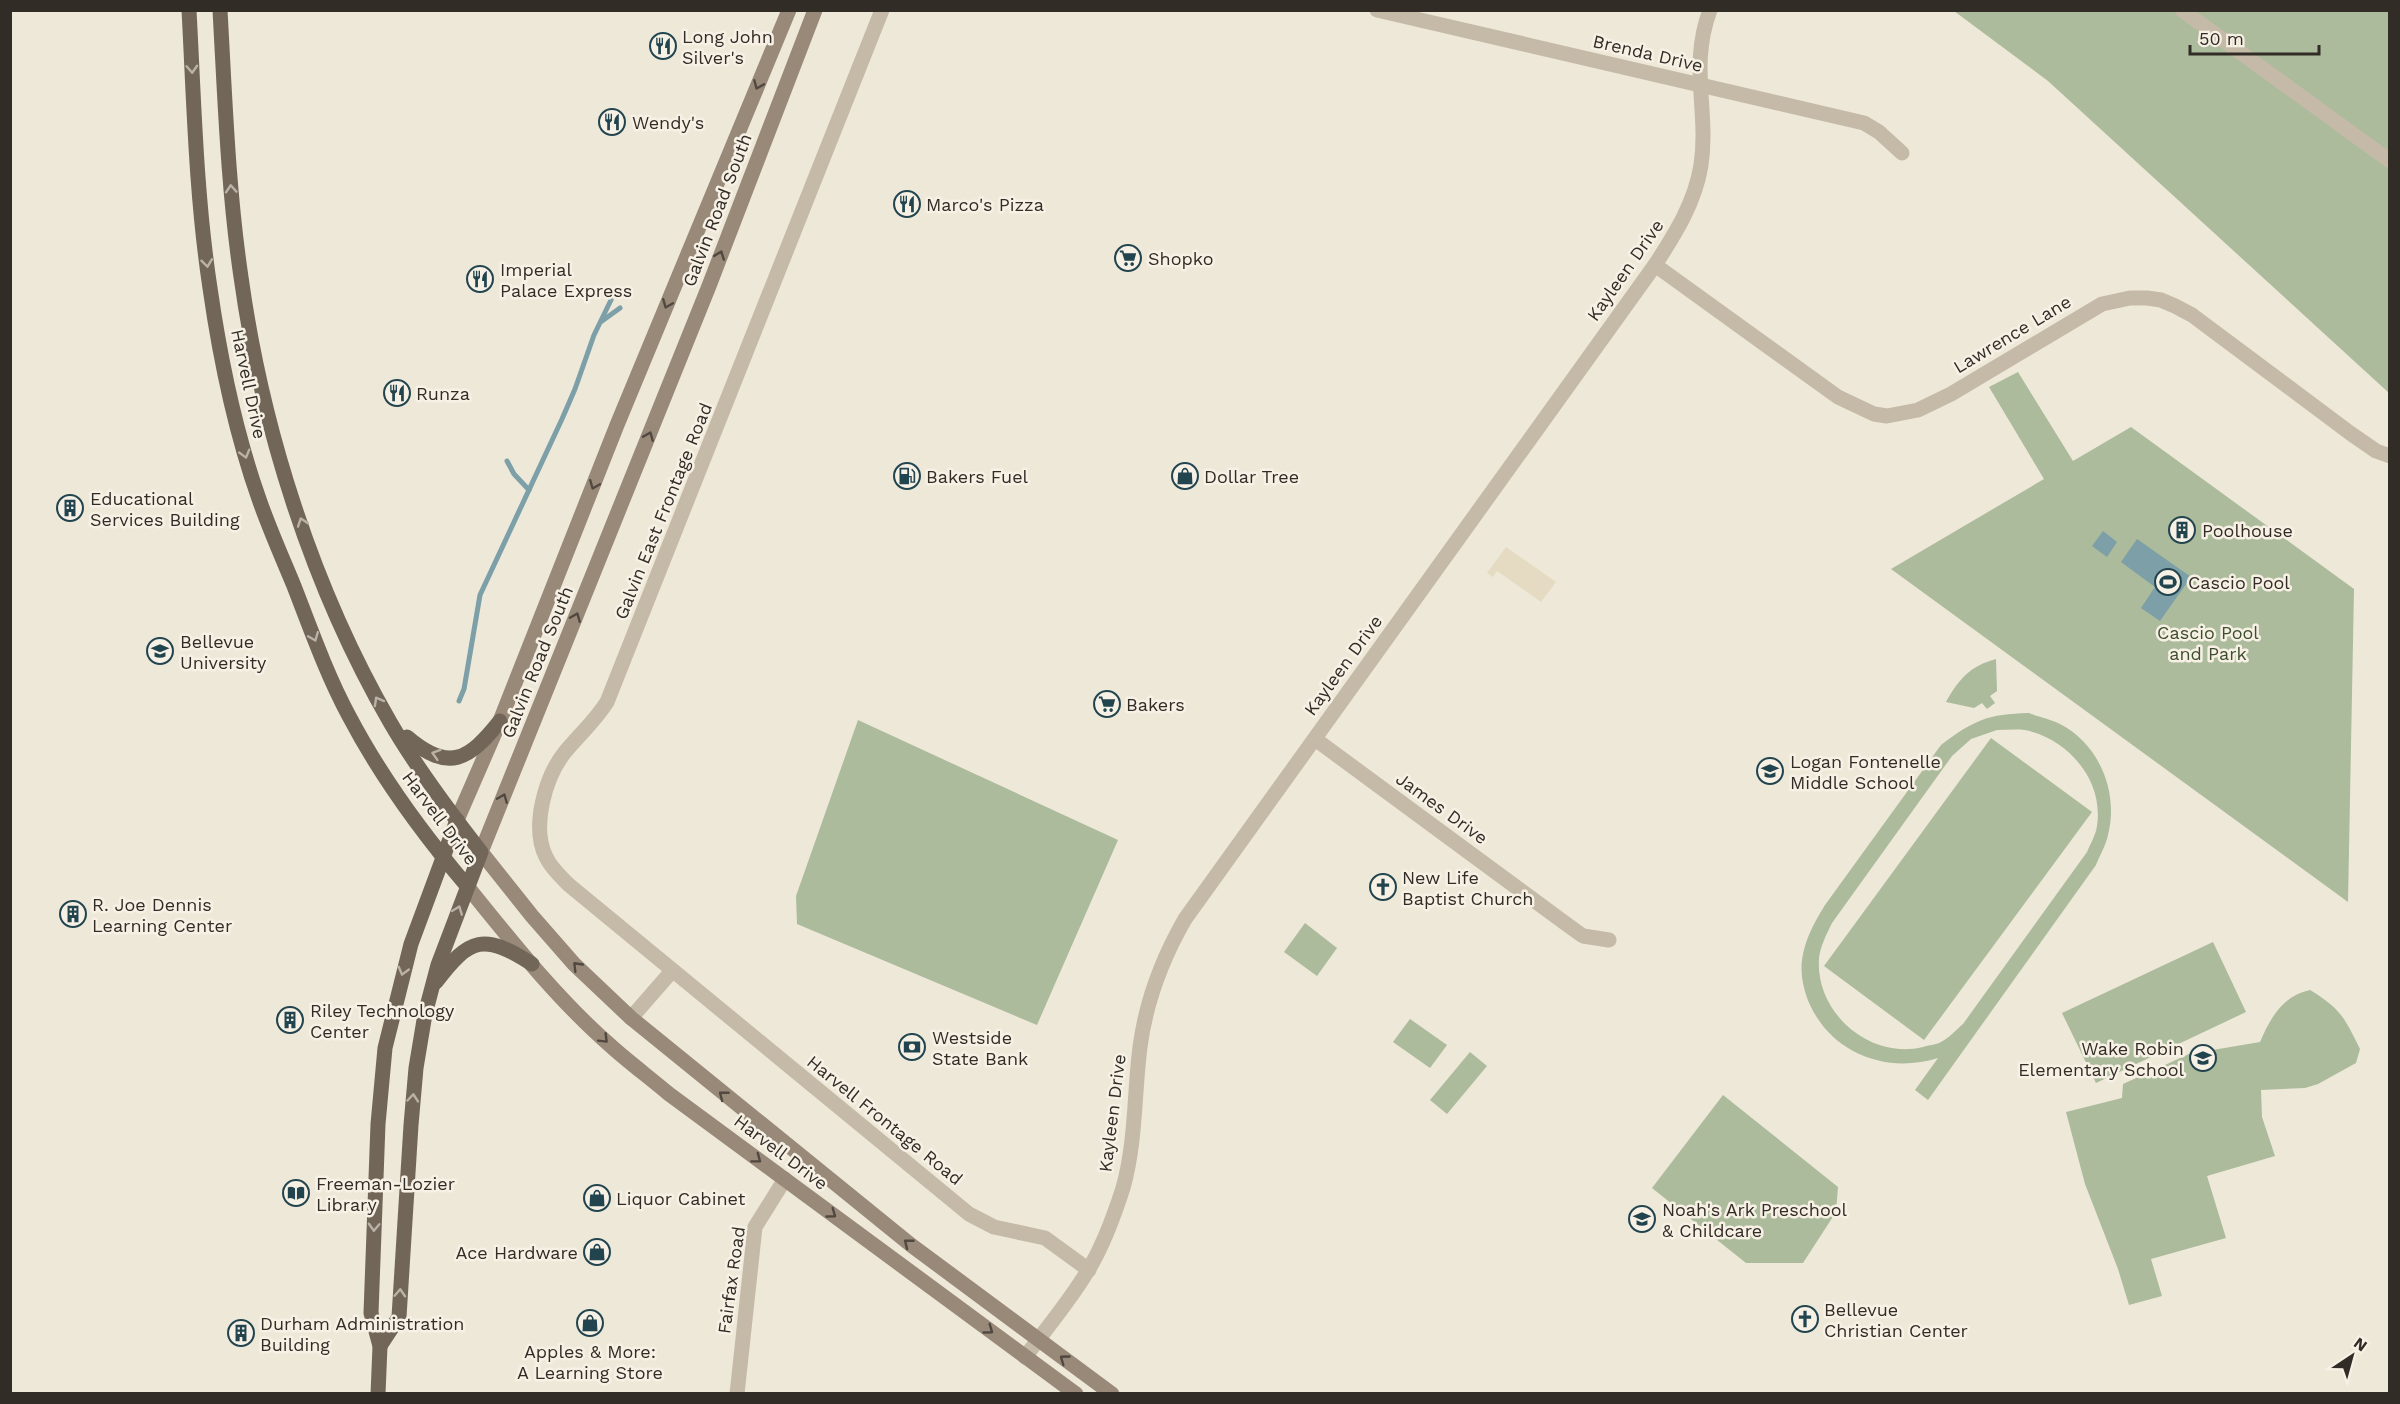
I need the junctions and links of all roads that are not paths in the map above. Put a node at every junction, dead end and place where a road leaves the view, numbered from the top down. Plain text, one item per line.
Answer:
1 (189, 10) edge
2 (220, 10) edge
3 (789, 10) edge
4 (815, 10) edge
5 (882, 10) edge
6 (1377, 10) edge
7 (1710, 10) edge
8 (2182, 10) edge
9 (1700, 85) junction
10 (1902, 153) dead end
11 (2390, 161) edge
12 (1655, 265) junction
13 (2390, 456) edge
14 (500, 721) junction
15 (391, 724) junction
16 (1315, 739) junction
17 (457, 820) junction
18 (481, 852) junction
19 (442, 856) junction
20 (467, 886) junction
21 (1609, 940) dead end
22 (532, 964) junction
23 (672, 971) junction
24 (431, 990) junction
25 (631, 1018) junction
26 (785, 1179) junction
27 (1089, 1270) junction
28 (1038, 1340) junction
29 (380, 1346) junction
30 (1025, 1357) junction
31 (378, 1394) edge
32 (737, 1394) edge
33 (1076, 1394) edge
34 (1112, 1394) edge

1 -> 19 main road, Harvell Drive
15 -> 2 main road, Harvell Drive
3 -> 14 main road, Galvin Road South
18 -> 4 main road, Galvin Road South
5 - 23 street, Galvin East Frontage Road
6 - 9 street, Brenda Drive
7 - 9 street, Kayleen Drive
8 - 11 street
9 - 10 street, Brenda Drive
9 - 12 street, Kayleen Drive
12 - 13 street, Lawrence Lane
12 - 16 street, Kayleen Drive
14 -> 15 main road
14 - 17 main road, Galvin Road South
15 - 17 main road, Harvell Drive
16 - 21 street, James Drive
16 - 27 street, Kayleen Drive
17 - 18 main road, Harvell Drive
17 - 19 main road, Galvin Road South
18 - 20 main road, Galvin Road South
25 -> 18 main road, Harvell Drive
19 - 20 main road, Harvell Drive
19 -> 29 main road, Galvin Road South
20 - 22 main road, Harvell Drive
24 -> 20 main road, Galvin Road South
22 - 24 main road
22 -> 26 main road, Harvell Drive
23 - 25 street
23 - 27 street, Harvell Frontage Road
29 -> 24 main road, Galvin Road South
28 -> 25 main road, Harvell Drive
26 -> 30 main road, Harvell Drive
26 - 32 street, Fairfax Road
27 - 28 street, Kayleen Drive
28 - 30 street, Kayleen Drive
34 -> 28 main road, Harvell Drive
29 - 31 main road, Galvin Road South
30 - 33 main road, Harvell Drive

